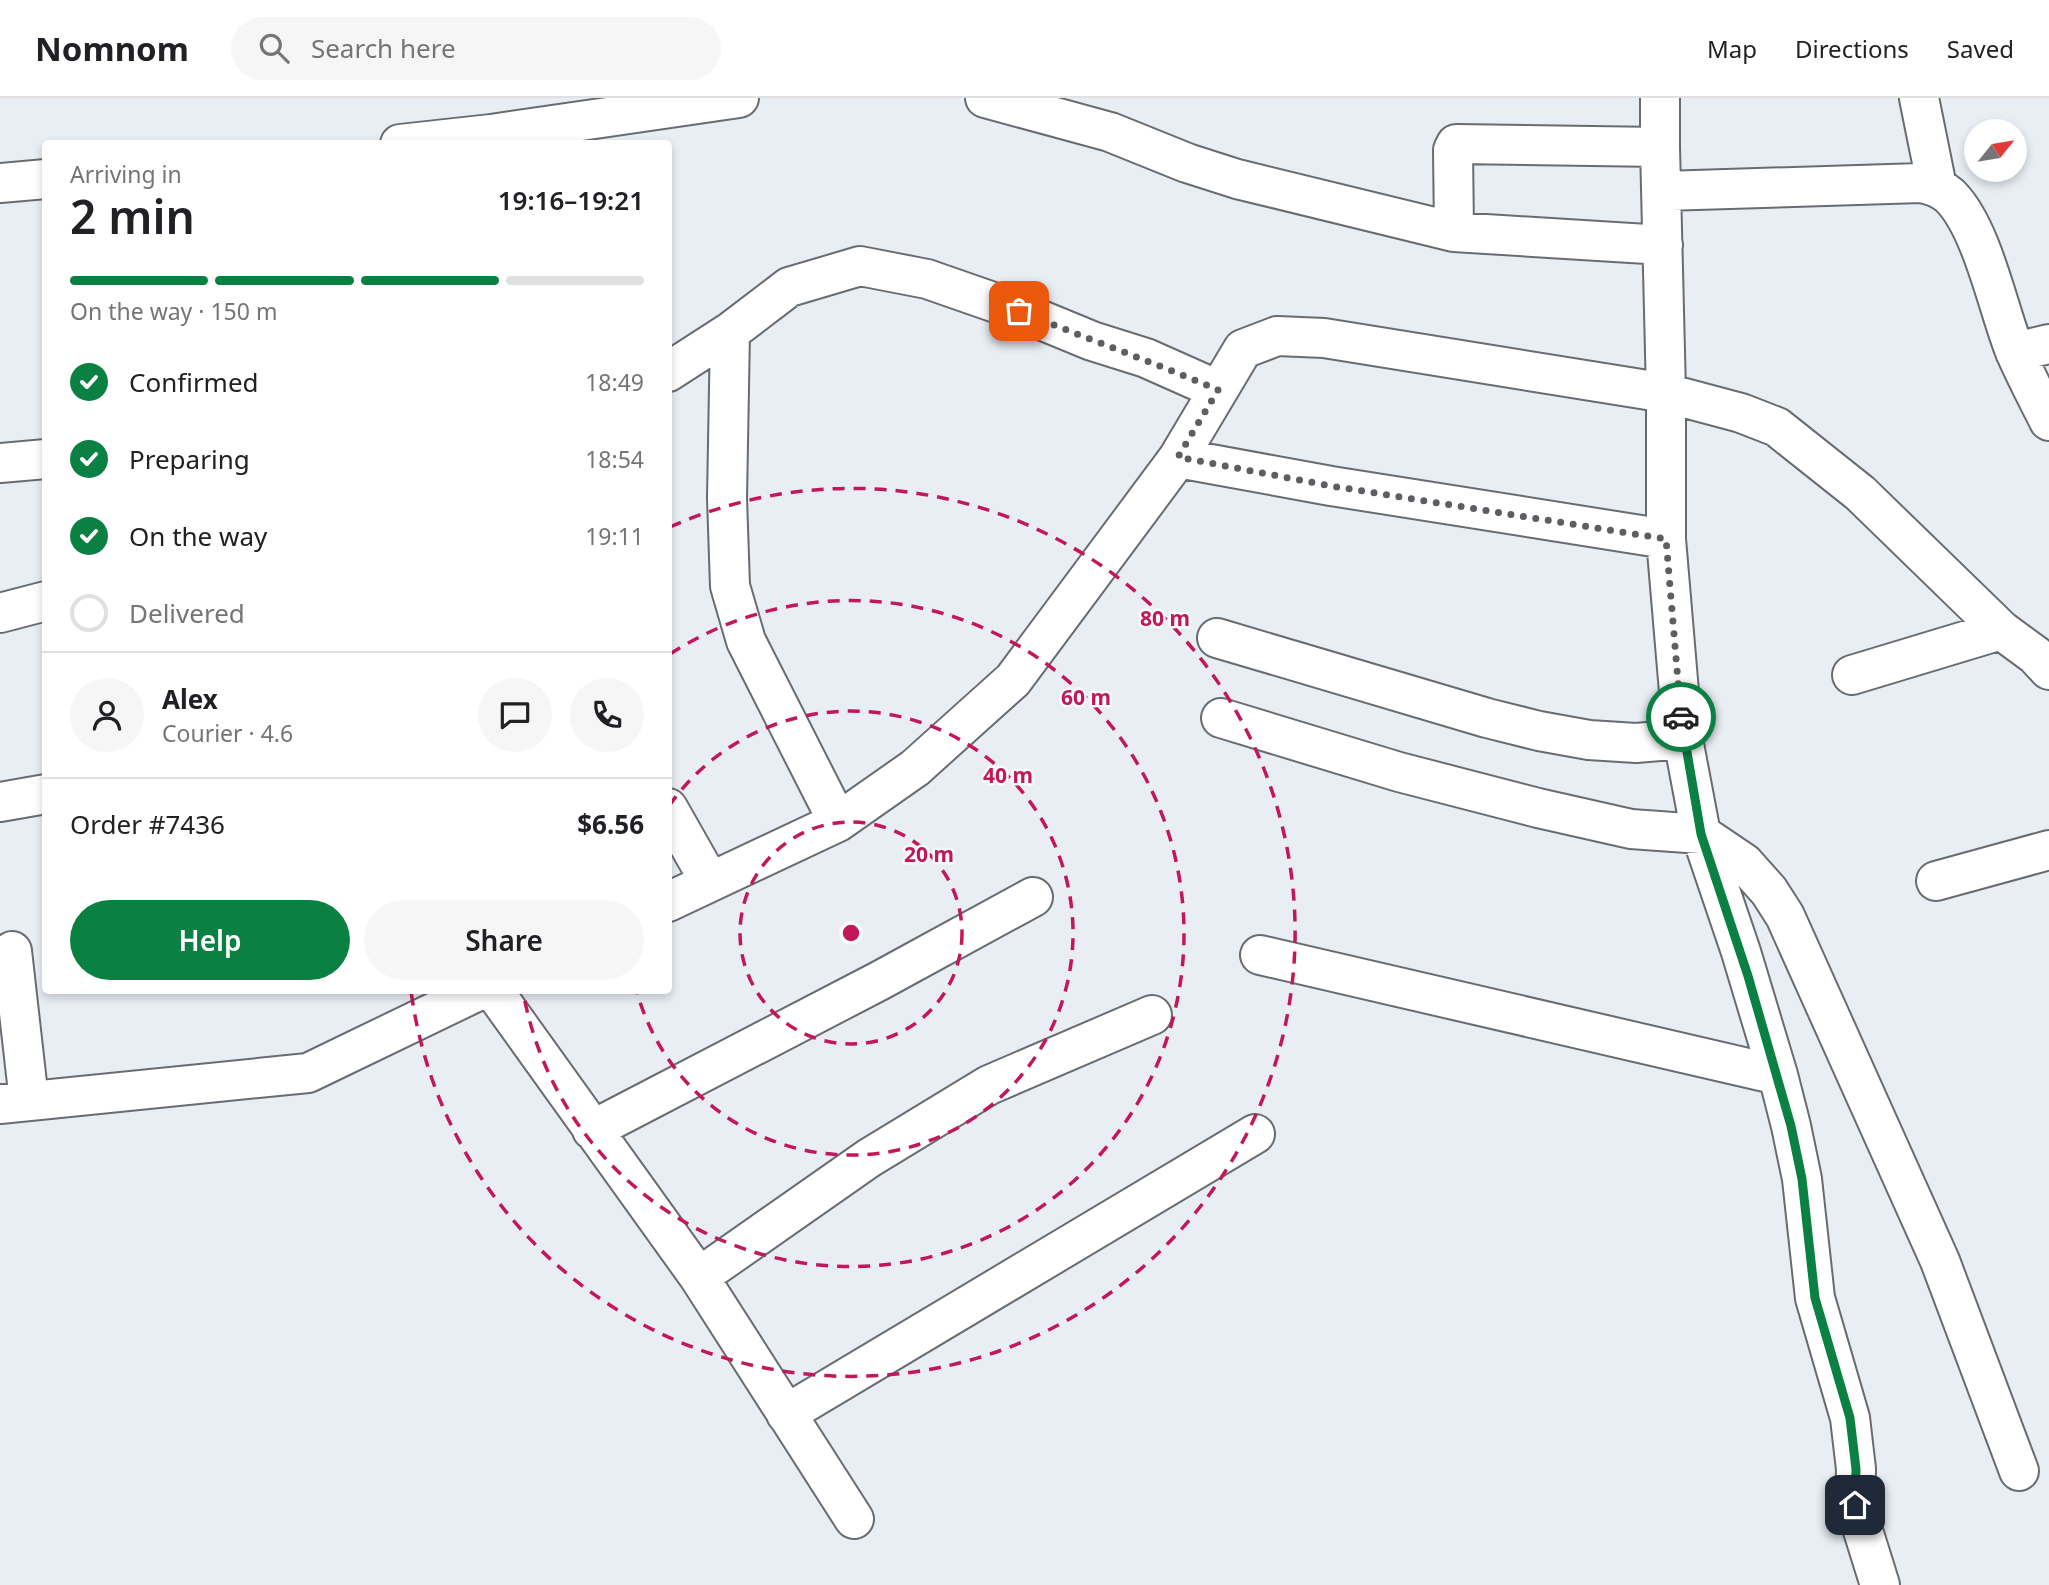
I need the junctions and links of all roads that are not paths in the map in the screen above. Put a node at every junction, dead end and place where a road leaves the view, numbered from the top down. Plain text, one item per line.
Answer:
1 (739, 98) edge
2 (985, 98) edge
3 (1660, 98) edge
4 (1919, 98) edge
5 (436, 140) edge
6 (1660, 147) junction
7 (42, 179) edge
8 (0, 183) edge
9 (1937, 187) junction
10 (1662, 191) junction
11 (1454, 232) junction
12 (1663, 245) junction
13 (730, 332) junction
14 (2032, 348) edge
15 (672, 369) edge
16 (1218, 390) junction
17 (1666, 393) junction
18 (2049, 421) edge
19 (1178, 457) junction
20 (42, 458) edge
21 (0, 463) edge
22 (1666, 539) junction
23 (42, 602) edge
24 (0, 612) edge
25 (2001, 630) junction
26 (1217, 638) dead end
27 (2049, 670) edge
28 (1852, 675) dead end
29 (1221, 718) dead end
30 (1683, 739) junction
31 (42, 795) edge
32 (0, 802) edge
33 (672, 815) edge
34 (838, 822) junction
35 (1701, 834) junction
36 (2049, 850) edge
37 (1936, 881) dead end
38 (710, 882) junction
39 (1032, 897) dead end
40 (672, 900) edge
41 (19, 949) edge
42 (1260, 955) dead end
43 (462, 994) edge
44 (496, 994) edge
45 (421, 1003) edge
46 (1152, 1015) dead end
47 (1779, 1075) junction
48 (15, 1102) edge
49 (592, 1130) junction
50 (1255, 1134) dead end
51 (698, 1277) junction
52 (786, 1414) junction
53 (2019, 1471) dead end
54 (854, 1519) dead end
55 (1880, 1585) edge

1 - 5 street
2 - 11 street
3 - 6 street
4 - 9 street
6 - 10 street
6 - 11 street
7 - 8 street
9 - 10 street
9 - 14 street
10 - 12 street
11 - 12 street
12 - 17 street
13 - 15 street
13 - 16 street
13 - 34 street
14 - 18 street
16 - 17 street
16 - 19 street
17 - 22 street
17 - 25 street
19 - 22 street
19 - 34 street
20 - 21 street
22 - 30 street
23 - 24 street
25 - 27 street
25 - 28 street
26 - 30 street
29 - 35 street
30 - 35 street
31 - 32 street
33 - 38 street
34 - 38 street
35 - 47 street
35 - 53 street
36 - 37 street
38 - 40 street
39 - 49 street
41 - 48 street
42 - 47 street
43 - 45 street
44 - 49 street
45 - 48 street
46 - 51 street
47 - 55 street
49 - 51 street
50 - 52 street
51 - 52 street
52 - 54 street

